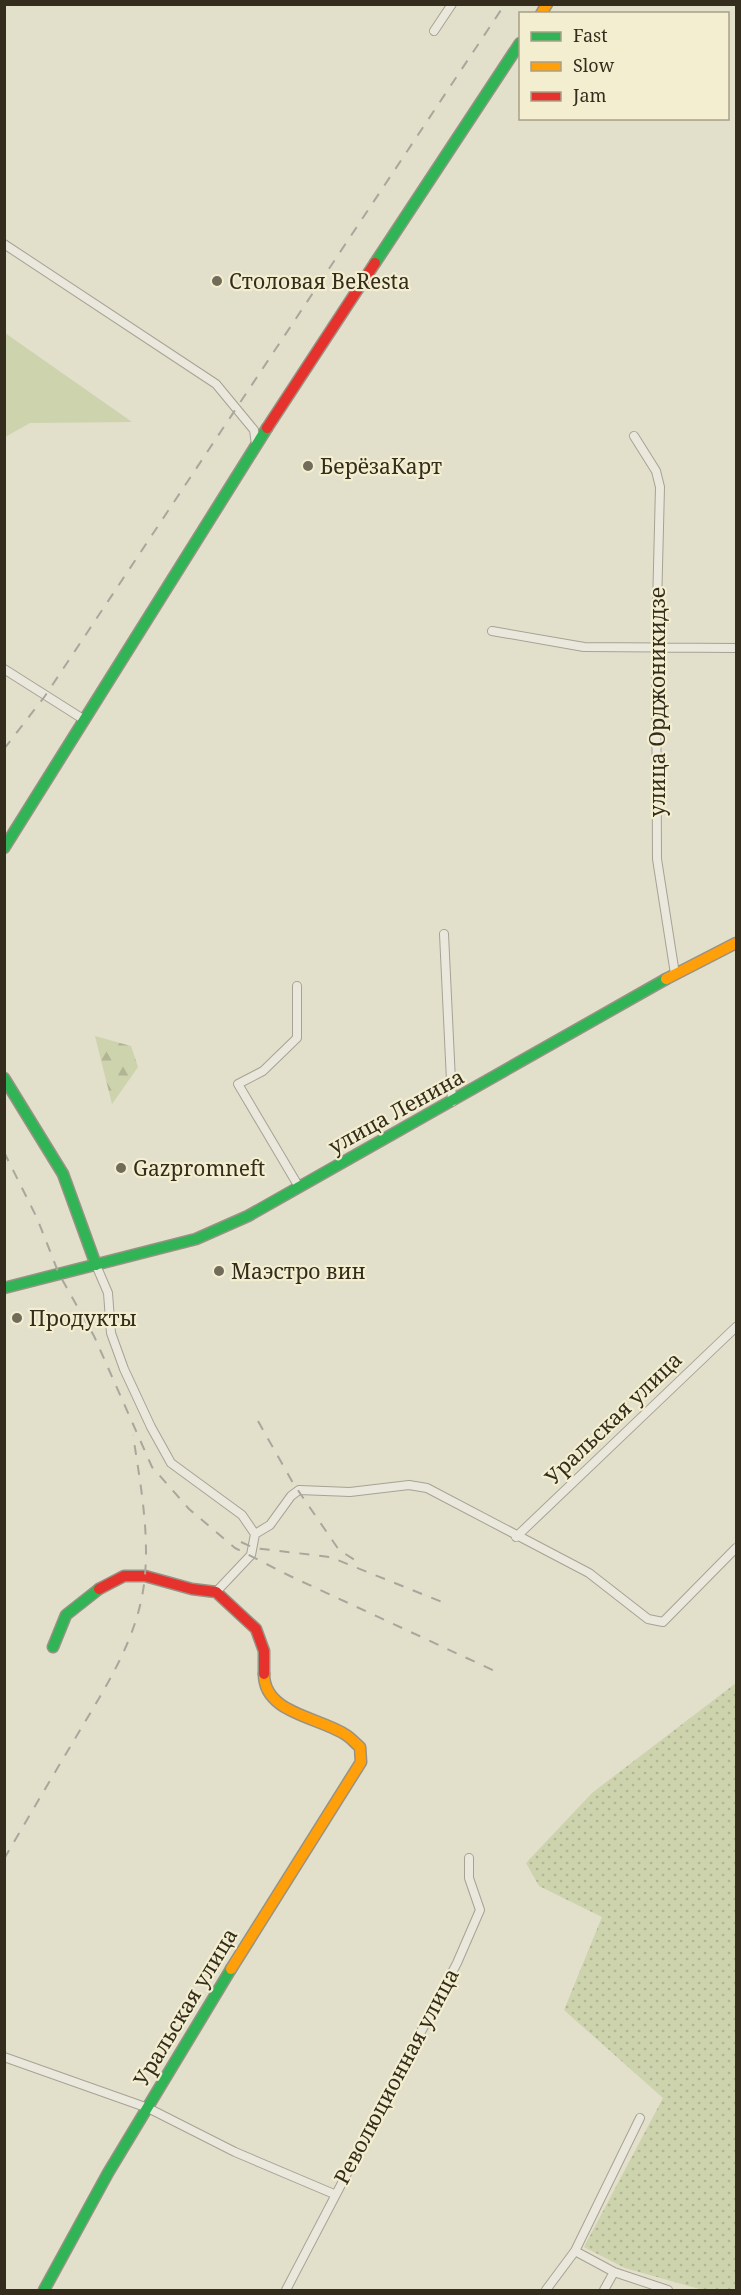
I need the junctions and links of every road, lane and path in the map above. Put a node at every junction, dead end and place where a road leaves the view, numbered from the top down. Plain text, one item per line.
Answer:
1 (452, 4) edge
2 (434, 31) dead end
3 (519, 45) edge
4 (4, 244) edge
5 (634, 436) dead end
6 (256, 445) junction
7 (492, 631) dead end
8 (656, 647) junction
9 (736, 648) edge
10 (4, 669) edge
11 (83, 719) junction
12 (4, 848) edge
13 (444, 934) dead end
14 (736, 944) edge
15 (675, 974) junction
16 (297, 986) dead end
17 (4, 1078) edge
18 (452, 1102) junction
19 (299, 1188) junction
20 (96, 1265) junction
21 (4, 1288) edge
22 (736, 1327) edge
23 (255, 1534) junction
24 (516, 1537) junction
25 (736, 1548) edge
26 (216, 1592) junction
27 (53, 1647) dead end
28 (469, 1858) dead end
29 (4, 2057) edge
30 (148, 2108) junction
31 (640, 2118) dead end
32 (334, 2194) junction
33 (575, 2251) junction
34 (614, 2272) junction
35 (44, 2290) edge
36 (286, 2290) edge
37 (546, 2290) edge
38 (604, 2290) edge
39 (668, 2290) edge

1 - 2 street
3 - 6 street
4 - 6 street
5 - 8 street, улица Орджоникидзе
6 - 11 street
7 - 8 street
8 - 9 street
8 - 15 street, улица Орджоникидзе
10 - 11 street
11 - 12 street
13 - 18 street
14 - 15 street, улица Ленина
15 - 18 street, улица Ленина
16 - 19 street
17 - 20 street
18 - 19 street, улица Ленина
19 - 20 street, улица Ленина
20 - 21 street, улица Ленина
20 - 23 street
22 - 24 street, Уральская улица
23 - 24 street
23 - 26 street
24 - 25 street
26 - 27 street
26 - 30 street, Уральская улица
28 - 32 street, Революционная улица
29 - 30 street
30 - 32 street
30 - 35 street, Уральская улица
31 - 33 street
32 - 36 street, Революционная улица
33 - 34 street
33 - 37 street
34 - 38 street
34 - 39 street

